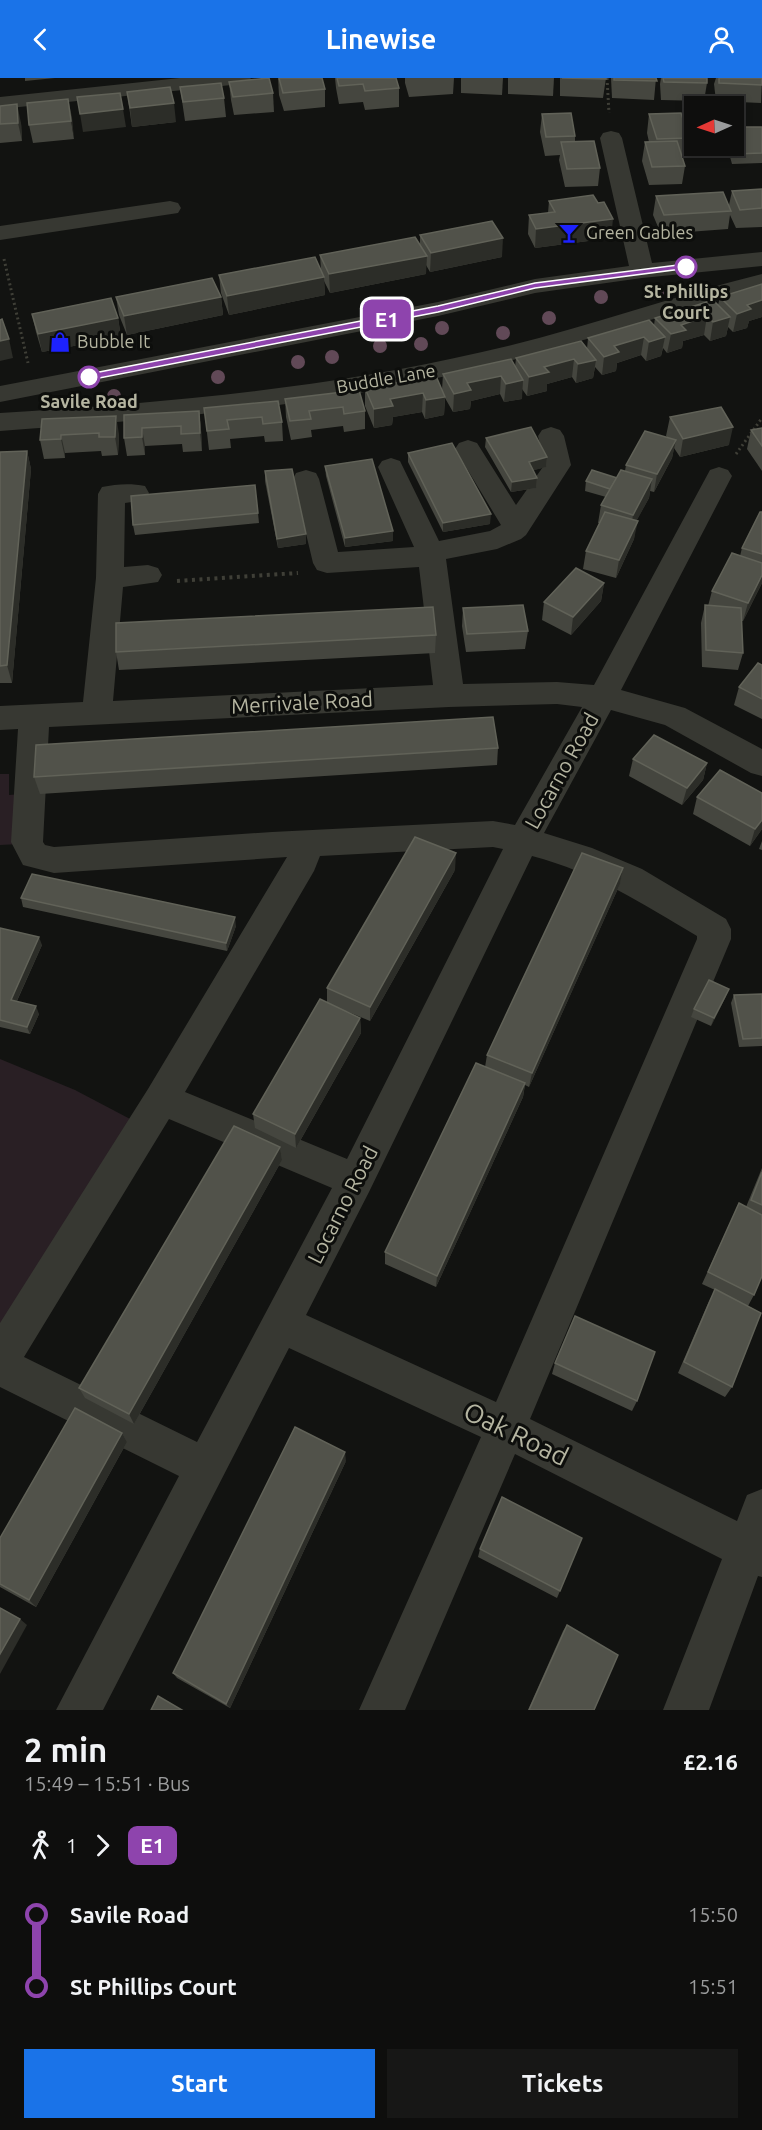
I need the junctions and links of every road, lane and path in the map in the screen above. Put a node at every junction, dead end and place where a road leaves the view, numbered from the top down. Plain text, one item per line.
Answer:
1 (241, 78) edge
2 (607, 78) edge
3 (0, 103) edge
4 (611, 138) joint
5 (170, 208) dead end
6 (0, 233) edge
7 (3, 256) dead end
8 (762, 259) edge
9 (642, 271) junction
10 (762, 281) edge
11 (32, 387) junction
12 (0, 394) edge
13 (762, 418) edge
14 (0, 422) edge
15 (551, 436) dead end
16 (468, 449) dead end
17 (391, 467) dead end
18 (719, 476) joint
19 (306, 479) dead end
20 (135, 493) edge
21 (516, 528) junction
22 (432, 556) junction
23 (327, 563) junction
24 (148, 575) joint
25 (110, 578) junction
26 (449, 696) junction
27 (603, 697) junction
28 (97, 712) junction
29 (34, 716) junction
30 (0, 718) edge
31 (762, 764) edge
32 (524, 839) junction
33 (307, 843) junction
34 (160, 1101) junction
35 (356, 1180) junction
36 (282, 1324) junction
37 (0, 1359) edge
38 (0, 1366) edge
39 (506, 1428) junction
40 (206, 1468) junction
41 (757, 1538) edge
42 (79, 1710) edge
43 (382, 1710) edge
44 (686, 1710) edge

1 - 3 street
2 - 4 path
4 - 9 street
5 - 6 street
7 - 11 path
8 - 9 street
9 - 11 street
10 - 14 street, Buddle Lane
11 - 12 street
13 - 18 path
15 - 21 street
16 - 21 street
17 - 22 street
18 - 27 street
19 - 23 street
20 - 25 street
21 - 22 street
22 - 23 street
22 - 26 street
23 - 24 path
24 - 25 street
25 - 28 street
26 - 27 street, Merrivale Road
26 - 28 street, Merrivale Road
27 - 31 street, Merrivale Road
27 - 32 street, Locarno Road
28 - 29 street, Merrivale Road
29 - 30 street, Merrivale Road
29 - 33 street
32 - 33 street
32 - 35 street, Locarno Road
32 - 39 street
33 - 34 street
34 - 35 street
34 - 37 street
35 - 36 street, Locarno Road
36 - 39 street, Oak Road
36 - 40 street, Locarno Road
38 - 40 street
39 - 41 street, Oak Road
39 - 43 street
40 - 42 street, Locarno Road
41 - 44 street

